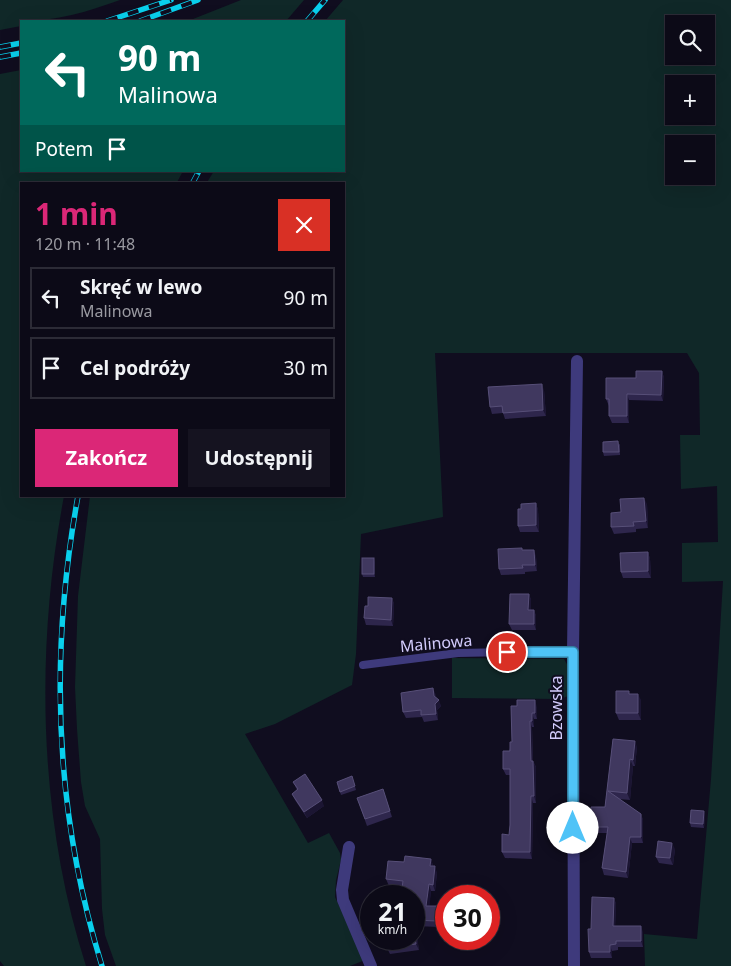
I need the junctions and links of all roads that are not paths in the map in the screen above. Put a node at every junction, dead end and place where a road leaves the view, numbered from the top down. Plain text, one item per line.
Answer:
1 (577, 360) dead end
2 (573, 652) junction
3 (363, 665) dead end
4 (349, 847) dead end
5 (371, 966) edge
6 (574, 966) edge

1 - 2 street, Bzowska
2 - 3 lane, Malinowa
2 - 6 street, Bzowska
4 - 5 street

